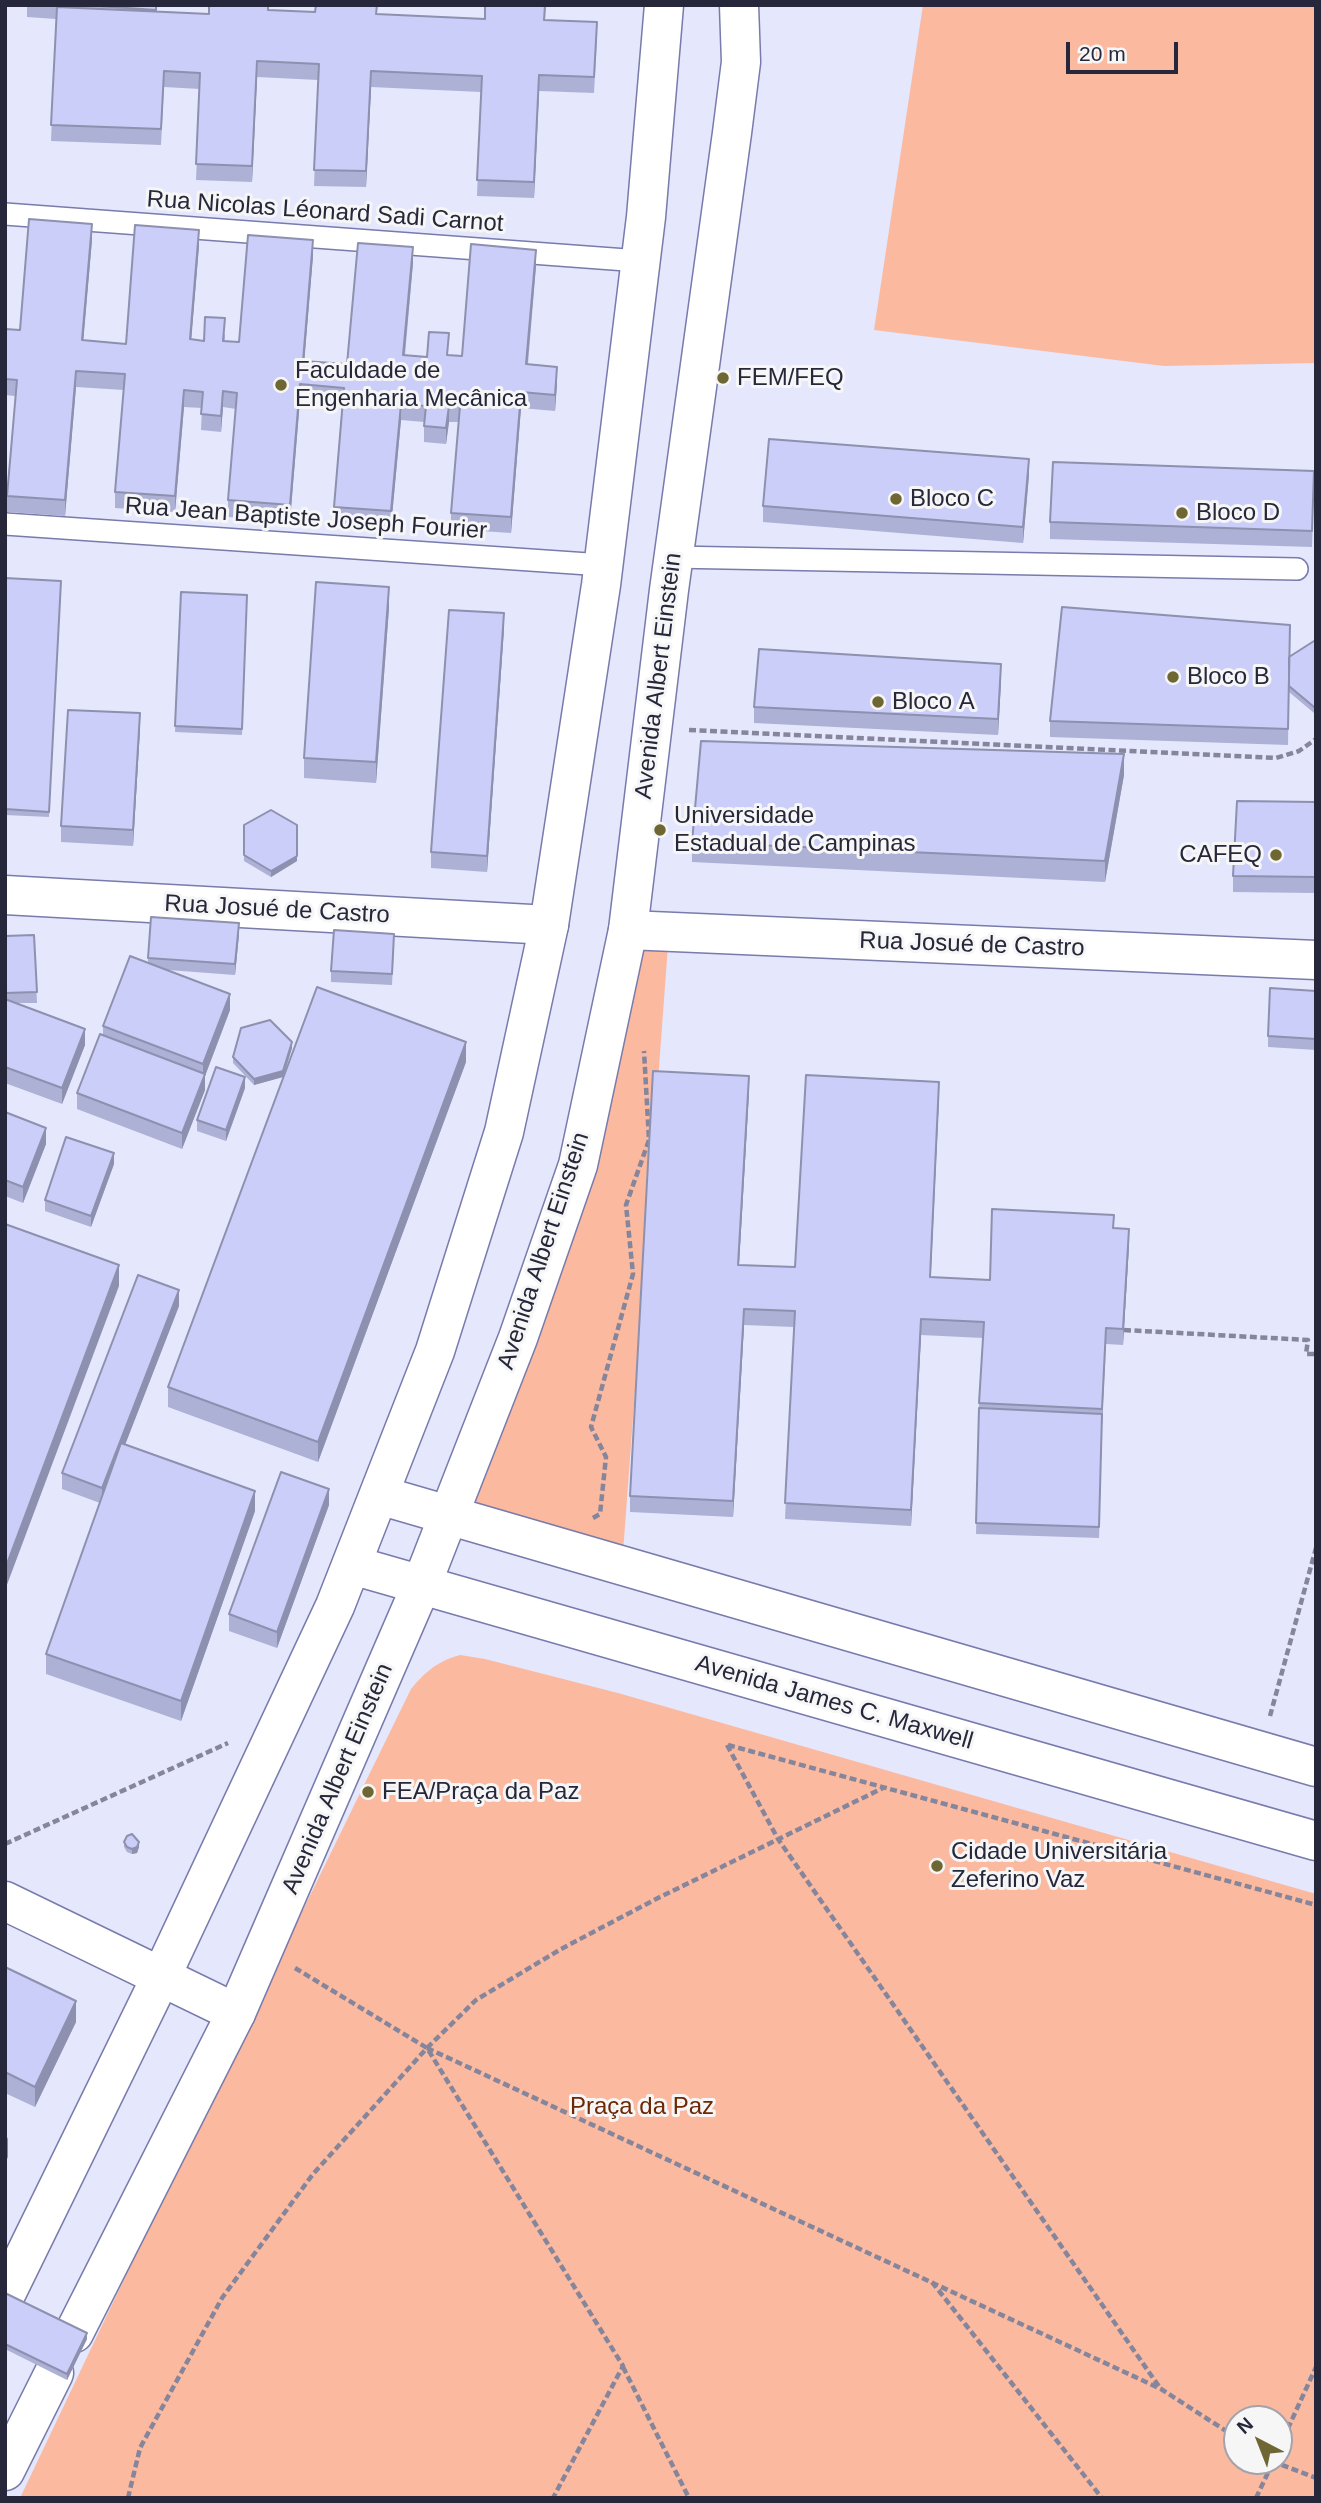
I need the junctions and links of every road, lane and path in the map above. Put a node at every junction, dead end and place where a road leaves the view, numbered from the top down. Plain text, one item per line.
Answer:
1 (664, 5) edge
2 (740, 5) edge
3 (5, 214) edge
4 (640, 261) junction
5 (5, 524) edge
6 (673, 557) junction
7 (603, 565) junction
8 (1297, 569) dead end
9 (653, 727) junction
10 (1316, 738) edge
11 (5, 895) edge
12 (549, 925) junction
13 (628, 930) junction
14 (1316, 960) edge
15 (644, 1048) dead end
16 (1124, 1330) edge
17 (1316, 1354) edge
18 (379, 1495) junction
19 (448, 1516) junction
20 (591, 1519) dead end
21 (1316, 1548) edge
22 (352, 1565) junction
23 (421, 1586) junction
24 (284, 1717) junction
25 (1260, 1751) junction
26 (1316, 1767) edge
27 (883, 1788) junction
28 (778, 1839) junction
29 (1316, 1841) edge
30 (5, 1843) edge
31 (5, 1901) edge
32 (1316, 1905) edge
33 (264, 1949) junction
34 (161, 1977) junction
35 (236, 2013) junction
36 (427, 2048) junction
37 (932, 2281) junction
38 (5, 2296) edge
39 (74, 2333) edge
40 (623, 2367) junction
41 (1316, 2367) edge
42 (54, 2373) edge
43 (1161, 2389) junction
44 (1293, 2417) edge
45 (1223, 2429) edge
46 (1293, 2468) edge
47 (5, 2472) edge
48 (1267, 2475) edge
49 (1316, 2477) edge
50 (128, 2498) edge
51 (553, 2498) edge
52 (689, 2498) edge
53 (1102, 2498) edge
54 (1256, 2498) edge

1 - 4 street
2 - 6 street, Avenida Albert Einstein
3 - 4 lane, Rua Nicolas Léonard Sadi Carnot
4 - 7 street
5 - 7 lane, Rua Jean Baptiste Joseph Fourier
6 - 8 lane
6 - 9 street, Avenida Albert Einstein
7 - 12 street
9 - 10 path
9 - 13 street, Avenida Albert Einstein
11 - 12 street, Rua Josué de Castro
12 - 18 street
13 - 14 street, Rua Josué de Castro
13 - 19 street, Avenida Albert Einstein
15 - 20 path
16 - 17 path
18 - 19 street
18 - 22 street
19 - 23 street, Avenida Albert Einstein
19 - 25 street
21 - 25 path
22 - 23 street, Avenida James C. Maxwell
22 - 24 street
23 - 29 street, Avenida James C. Maxwell
23 - 33 street, Avenida Albert Einstein
24 - 30 path
24 - 34 street
25 - 26 street
27 - 28 path
27 - 28 path
27 - 32 path
28 - 36 path
28 - 43 path
31 - 34 street
33 - 35 street, Avenida Albert Einstein
33 - 36 path
34 - 35 street
34 - 38 street
35 - 39 street, Avenida Albert Einstein
36 - 37 path
36 - 40 path
36 - 50 path
37 - 43 path
37 - 53 path
40 - 51 path
40 - 52 path
41 - 44 path
42 - 47 street
43 - 45 path
46 - 49 path
48 - 54 path

